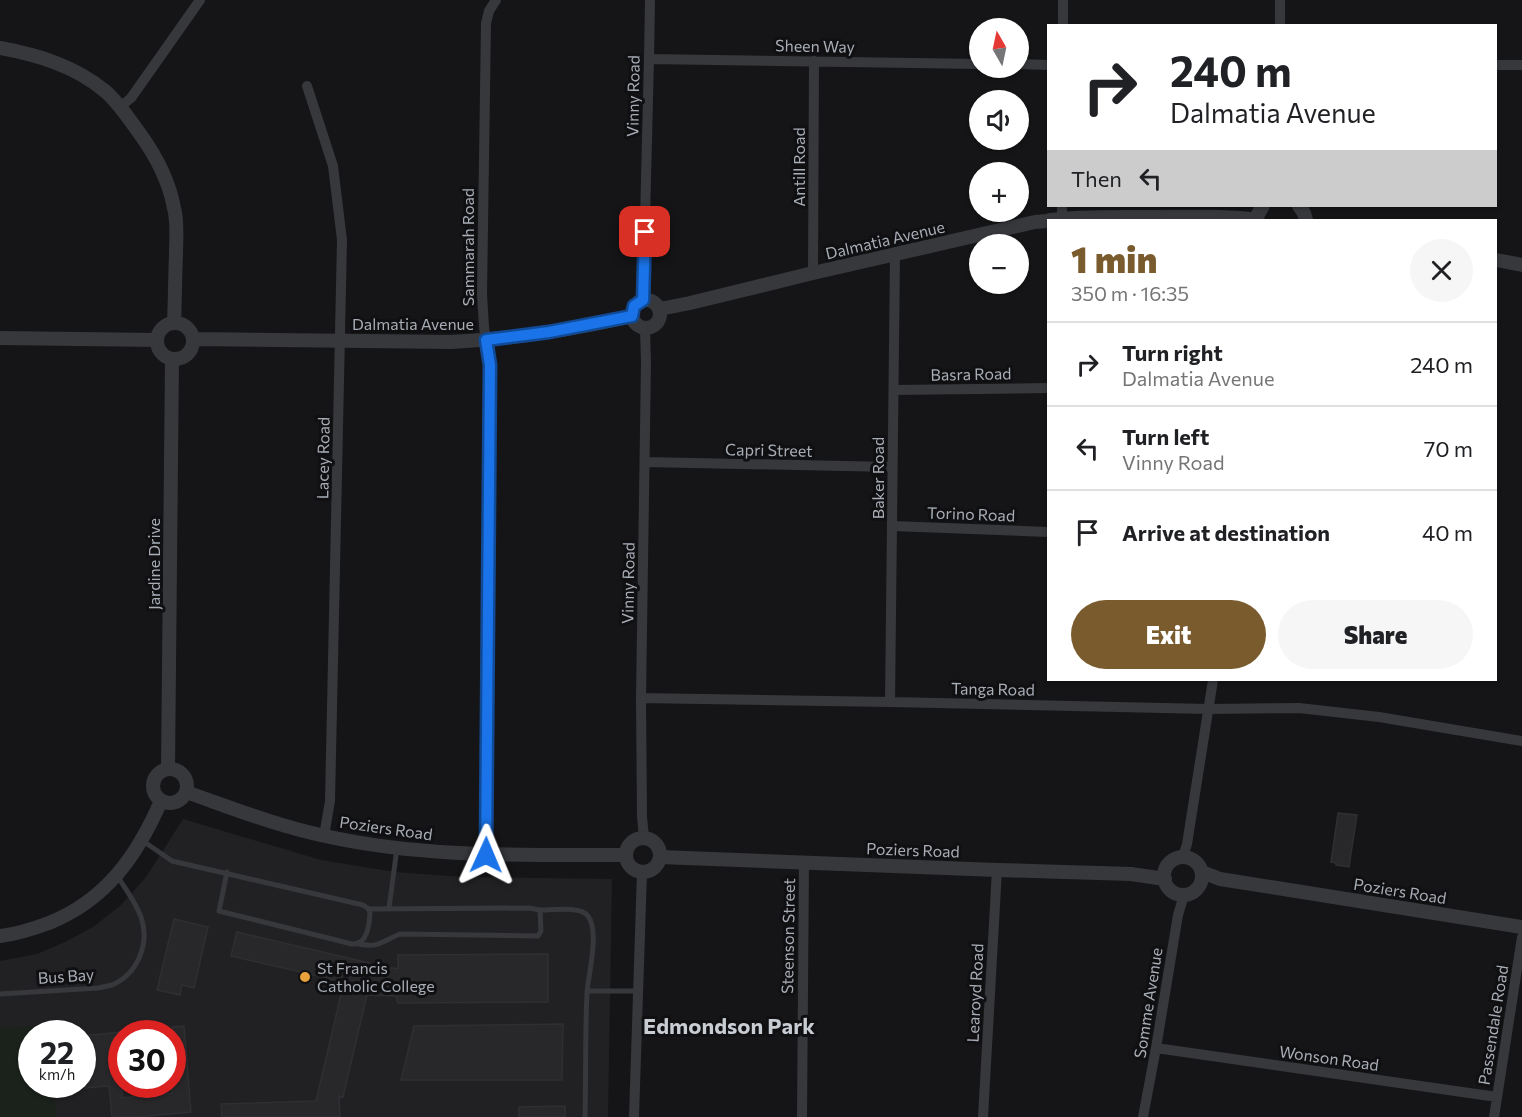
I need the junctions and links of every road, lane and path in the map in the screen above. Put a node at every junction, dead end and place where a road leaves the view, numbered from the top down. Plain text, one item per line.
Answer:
1 (200, 0) edge
2 (496, 0) edge
3 (650, 0) edge
4 (1063, 0) edge
5 (1280, 0) edge
6 (1063, 24) edge
7 (1280, 24) edge
8 (0, 48) edge
9 (649, 59) junction
10 (814, 61) junction
11 (969, 64) edge
12 (1029, 64) edge
13 (1047, 65) edge
14 (1497, 65) edge
15 (1522, 65) edge
16 (307, 86) dead end
17 (120, 107) junction
18 (1055, 216) edge
19 (1248, 219) edge
20 (895, 254) junction
21 (1497, 260) edge
22 (1522, 265) edge
23 (813, 273) junction
24 (643, 300) junction
25 (660, 309) junction
26 (632, 316) junction
27 (174, 323) junction
28 (645, 329) junction
29 (0, 338) edge
30 (193, 339) junction
31 (157, 340) junction
32 (340, 340) junction
33 (486, 340) junction
34 (172, 359) junction
35 (1047, 388) edge
36 (894, 390) junction
37 (645, 462) junction
38 (892, 468) junction
39 (892, 526) junction
40 (1047, 531) edge
41 (1213, 681) edge
42 (641, 698) junction
43 (890, 702) junction
44 (1208, 709) junction
45 (1522, 741) edge
46 (168, 769) junction
47 (186, 792) junction
48 (161, 801) junction
49 (324, 836) junction
50 (644, 837) junction
51 (142, 841) junction
52 (398, 847) junction
53 (486, 855) junction
54 (625, 855) junction
55 (1183, 856) junction
56 (660, 857) junction
57 (804, 862) junction
58 (996, 870) junction
59 (642, 872) junction
60 (1202, 872) junction
61 (227, 873) junction
62 (117, 875) junction
63 (1165, 879) junction
64 (1184, 895) junction
65 (389, 908) junction
66 (369, 909) junction
67 (540, 910) junction
68 (1522, 927) edge
69 (0, 936) edge
70 (1522, 938) edge
71 (359, 944) junction
72 (587, 991) junction
73 (638, 992) junction
74 (0, 994) edge
75 (1156, 1048) junction
76 (1497, 1097) junction
77 (585, 1117) edge
78 (634, 1117) edge
79 (801, 1117) edge
80 (983, 1117) edge
81 (1143, 1117) edge
82 (1494, 1117) edge

1 - 17 street
2 - 33 street, Sammarah Road
3 - 9 street, Vinny Road
4 - 6 street
5 - 7 street
8 - 17 street
9 - 10 street, Sheen Way
9 - 24 street, Vinny Road
10 - 11 street, Sheen Way
10 - 23 street, Antill Road
12 - 13 street
14 - 15 street
16 - 32 street, Lacey Road
17 - 27 street
18 - 19 street, Dalmatia Avenue
18 - 20 street, Dalmatia Avenue
20 - 23 street, Dalmatia Avenue
20 - 36 street, Baker Road
21 - 22 street
23 - 25 street, Dalmatia Avenue
24 - 25 street
24 - 26 street
25 - 28 street
26 - 28 street
26 - 33 street, Dalmatia Avenue
27 - 30 street
27 - 31 street
28 - 37 street, Vinny Road
29 - 31 street
30 - 32 street, Dalmatia Avenue
30 - 34 street
31 - 34 street
32 - 33 street, Dalmatia Avenue
32 - 49 street, Lacey Road
33 - 53 street, Sammarah Road
34 - 46 street, Jardine Drive
35 - 36 street, Basra Road
36 - 38 street, Baker Road
37 - 38 street, Capri Street
37 - 42 street, Vinny Road
38 - 39 street, Baker Road
39 - 40 street, Torino Road
39 - 43 street, Baker Road
41 - 44 street
42 - 43 street, Tanga Road
42 - 50 street, Vinny Road
43 - 44 street, Tanga Road
44 - 45 street, Tanga Road
44 - 55 street
46 - 47 street
46 - 48 street
47 - 48 street
47 - 49 street, Poziers Road
48 - 51 street
49 - 52 street, Poziers Road
50 - 54 street
50 - 56 street
51 - 61 lane
51 - 62 street
52 - 53 street, Poziers Road
52 - 65 lane
53 - 54 street, Poziers Road
54 - 59 street
55 - 60 street
55 - 63 street
56 - 57 street, Poziers Road
56 - 59 street
57 - 58 street, Poziers Road
57 - 79 street, Steenson Street
58 - 63 street, Poziers Road
58 - 80 street, Learoyd Road
59 - 73 street
60 - 64 street
60 - 68 street, Poziers Road
61 - 66 lane
61 - 71 lane
62 - 69 street
62 - 74 lane, Bus Bay
63 - 64 street
64 - 75 street, Somme Avenue
65 - 66 lane
65 - 67 lane
66 - 71 lane
67 - 71 lane
67 - 72 lane
70 - 76 street, Passendale Road
72 - 73 lane
72 - 77 lane
73 - 78 street
75 - 76 street, Wonson Road
75 - 81 street, Somme Avenue
76 - 82 street, Passendale Road

